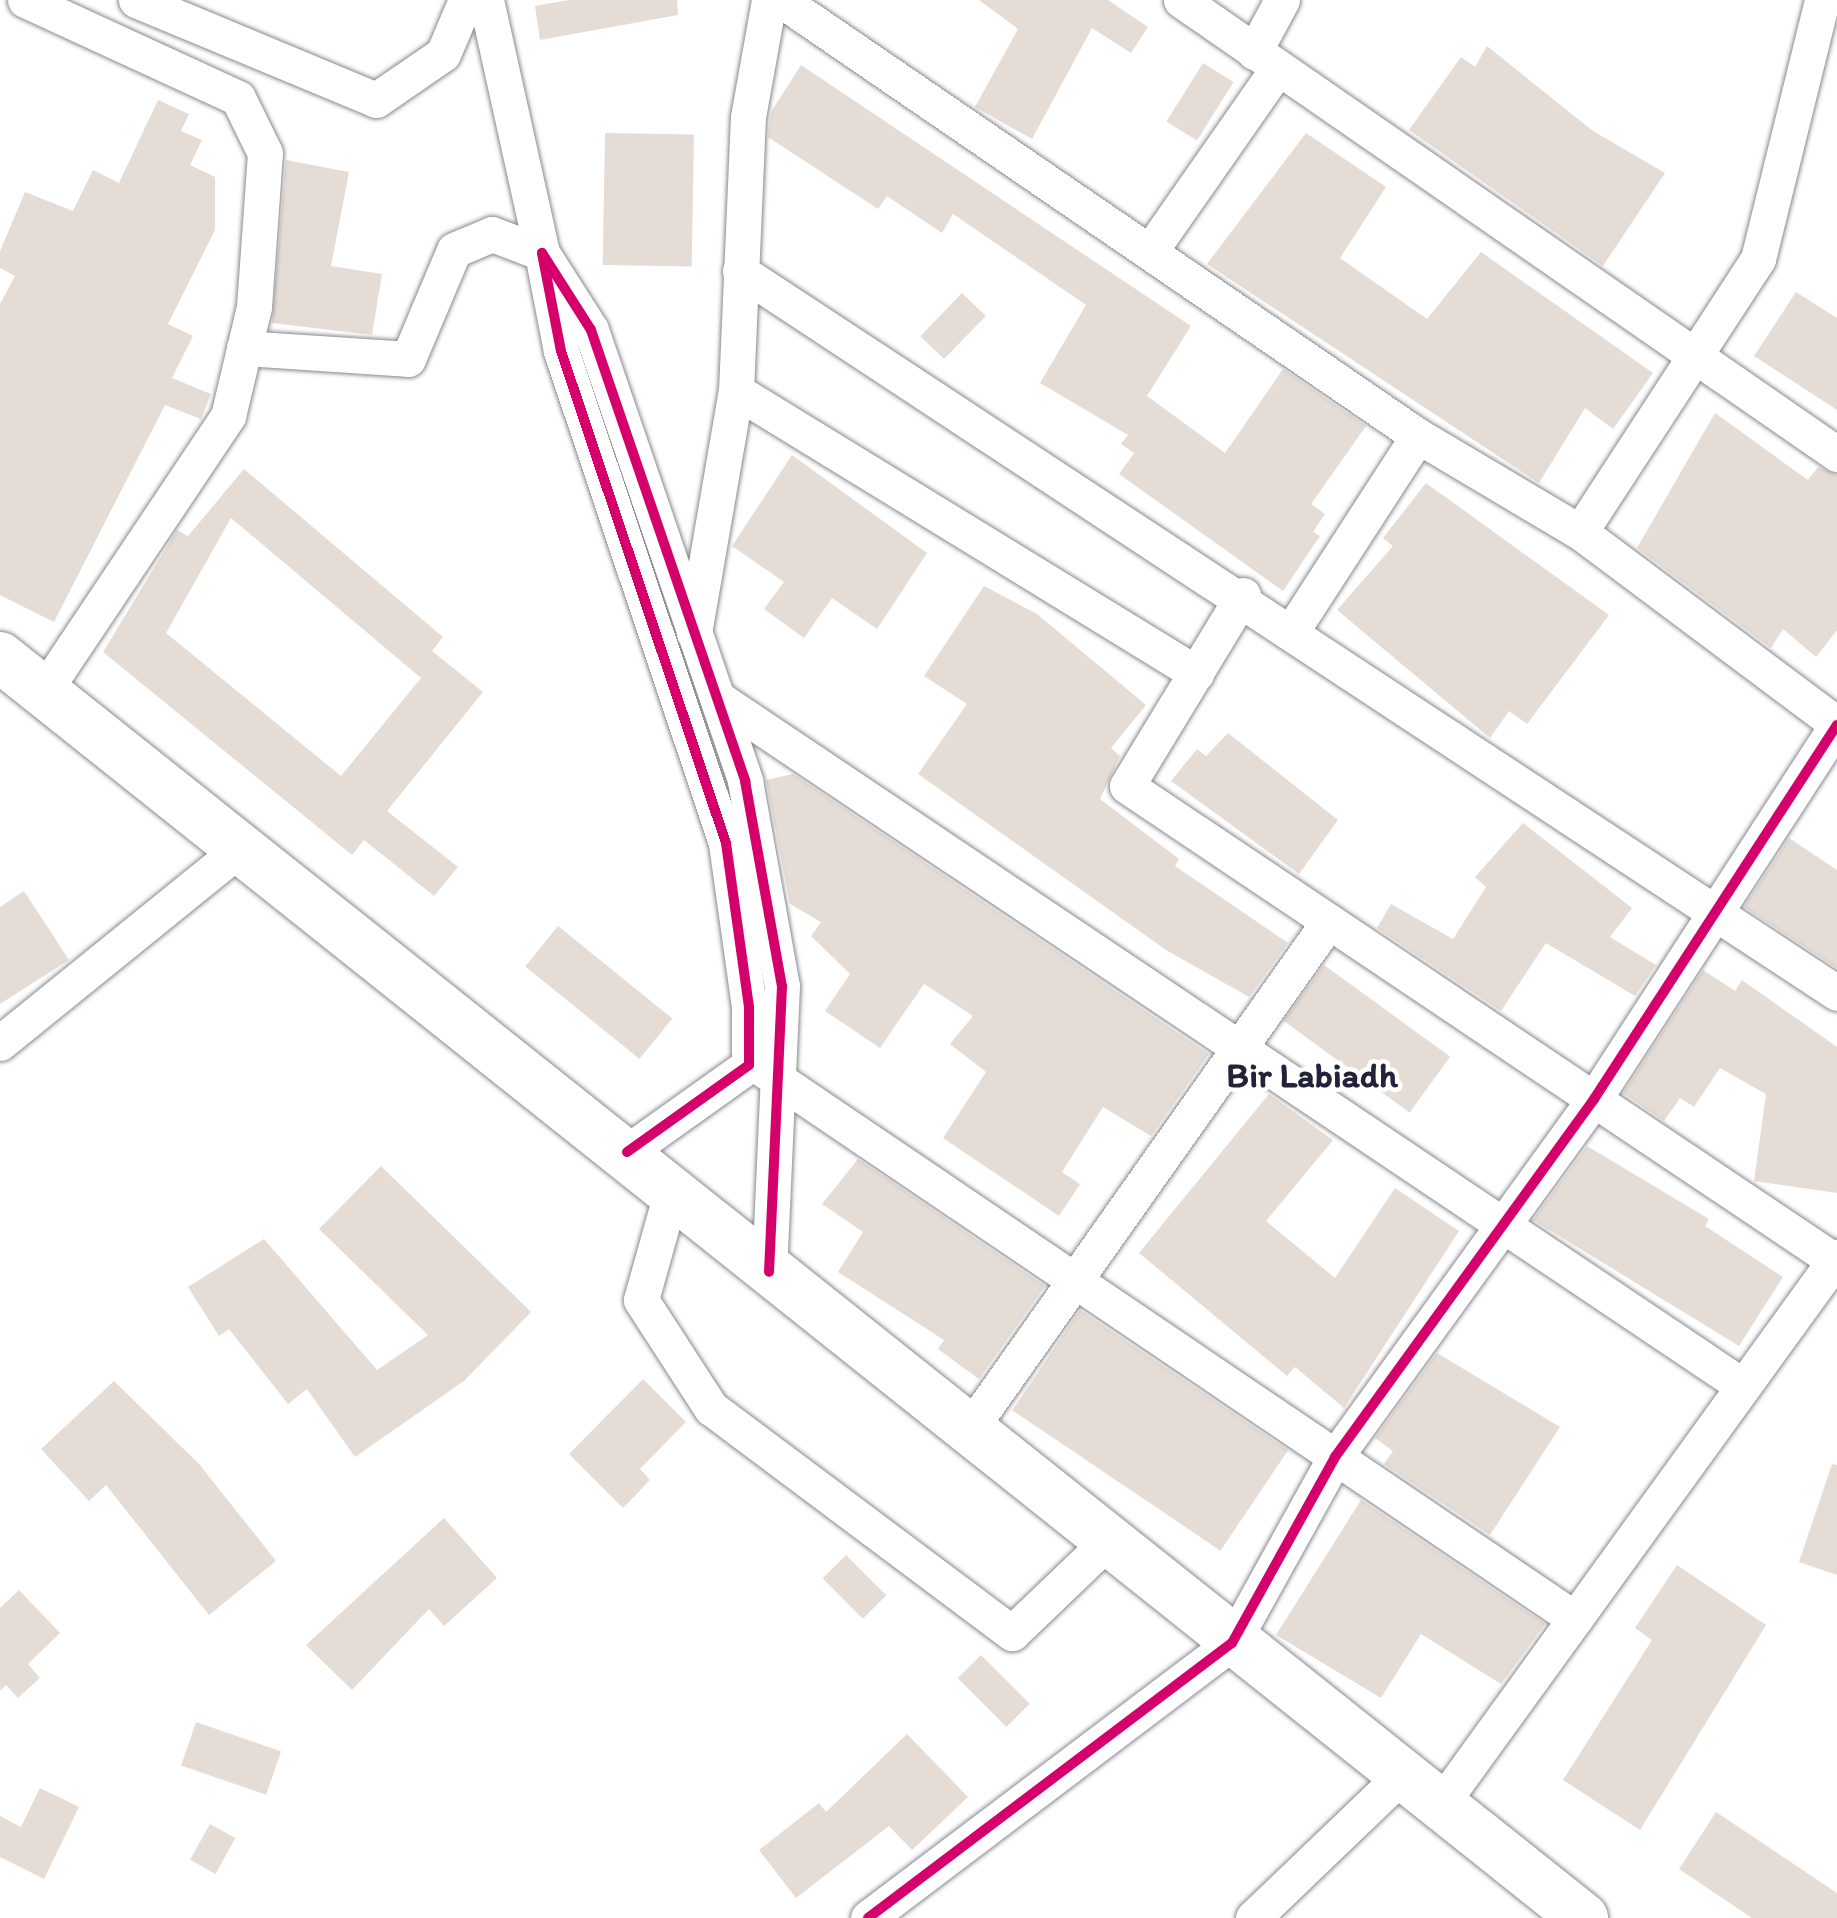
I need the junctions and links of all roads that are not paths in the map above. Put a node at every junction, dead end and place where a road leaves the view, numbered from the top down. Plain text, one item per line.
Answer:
1 (26, 0) edge
2 (136, 0) edge
3 (466, 0) edge
4 (486, 0) edge
5 (769, 0) edge
6 (781, 0) edge
7 (1181, 0) edge
8 (1282, 0) edge
9 (1822, 0) edge
10 (1266, 60) junction
11 (1154, 247) junction
12 (542, 253) junction
13 (740, 270) junction
14 (244, 348) junction
15 (1700, 360) junction
16 (736, 391) junction
17 (1418, 436) junction
18 (1837, 454) edge
19 (1580, 532) junction
20 (1243, 595) junction
21 (1293, 629) junction
22 (694, 636) junction
23 (0, 657) edge
24 (1196, 673) junction
25 (43, 692) junction
26 (719, 699) junction
27 (1837, 725) edge
28 (242, 847) junction
29 (1717, 913) junction
30 (1329, 921) junction
31 (1837, 994) edge
32 (0, 1043) edge
33 (1243, 1051) junction
34 (764, 1068) junction
35 (1594, 1099) junction
36 (626, 1152) junction
37 (672, 1193) junction
38 (1501, 1221) junction
39 (1836, 1259) edge
40 (769, 1272) junction
41 (1077, 1282) junction
42 (1742, 1386) junction
43 (969, 1430) junction
44 (1335, 1457) junction
45 (1106, 1543) junction
46 (1576, 1618) junction
47 (1232, 1643) junction
48 (1424, 1787) junction
49 (868, 1918) edge
50 (1253, 1918) edge
51 (1583, 1918) edge

1 - 14 street
2 - 3 street
4 - 12 street
5 - 13 street
6 - 11 street
7 - 10 street
8 - 10 street
9 - 15 street
10 - 11 street
10 - 15 street
11 - 17 street
12 - 14 street
12 - 22 street
12 - 34 street
13 - 16 street
13 - 20 street
14 - 25 street
15 - 18 street
15 - 19 street
16 - 22 street
16 - 24 street
17 - 19 street
17 - 21 street
19 - 27 street
20 - 21 street
20 - 24 street
21 - 29 street
22 - 26 street
23 - 25 main road
24 - 30 street
25 - 28 main road
26 - 33 street
26 - 34 street
27 - 29 street
28 - 32 street
28 - 36 main road
29 - 31 street
29 - 35 street
30 - 33 street
30 - 35 street
33 - 38 street
33 - 41 street
34 - 36 street
34 - 40 street
34 - 41 street
35 - 38 street
35 - 39 street
36 - 37 main road
37 - 40 main road
37 - 45 street
38 - 42 street
38 - 44 street
39 - 42 street
40 - 43 main road
41 - 43 street
41 - 44 street
42 - 46 street
43 - 45 main road
44 - 46 street
44 - 47 street
45 - 47 main road
46 - 48 street
47 - 48 main road
47 - 49 street
48 - 50 street
48 - 51 main road

